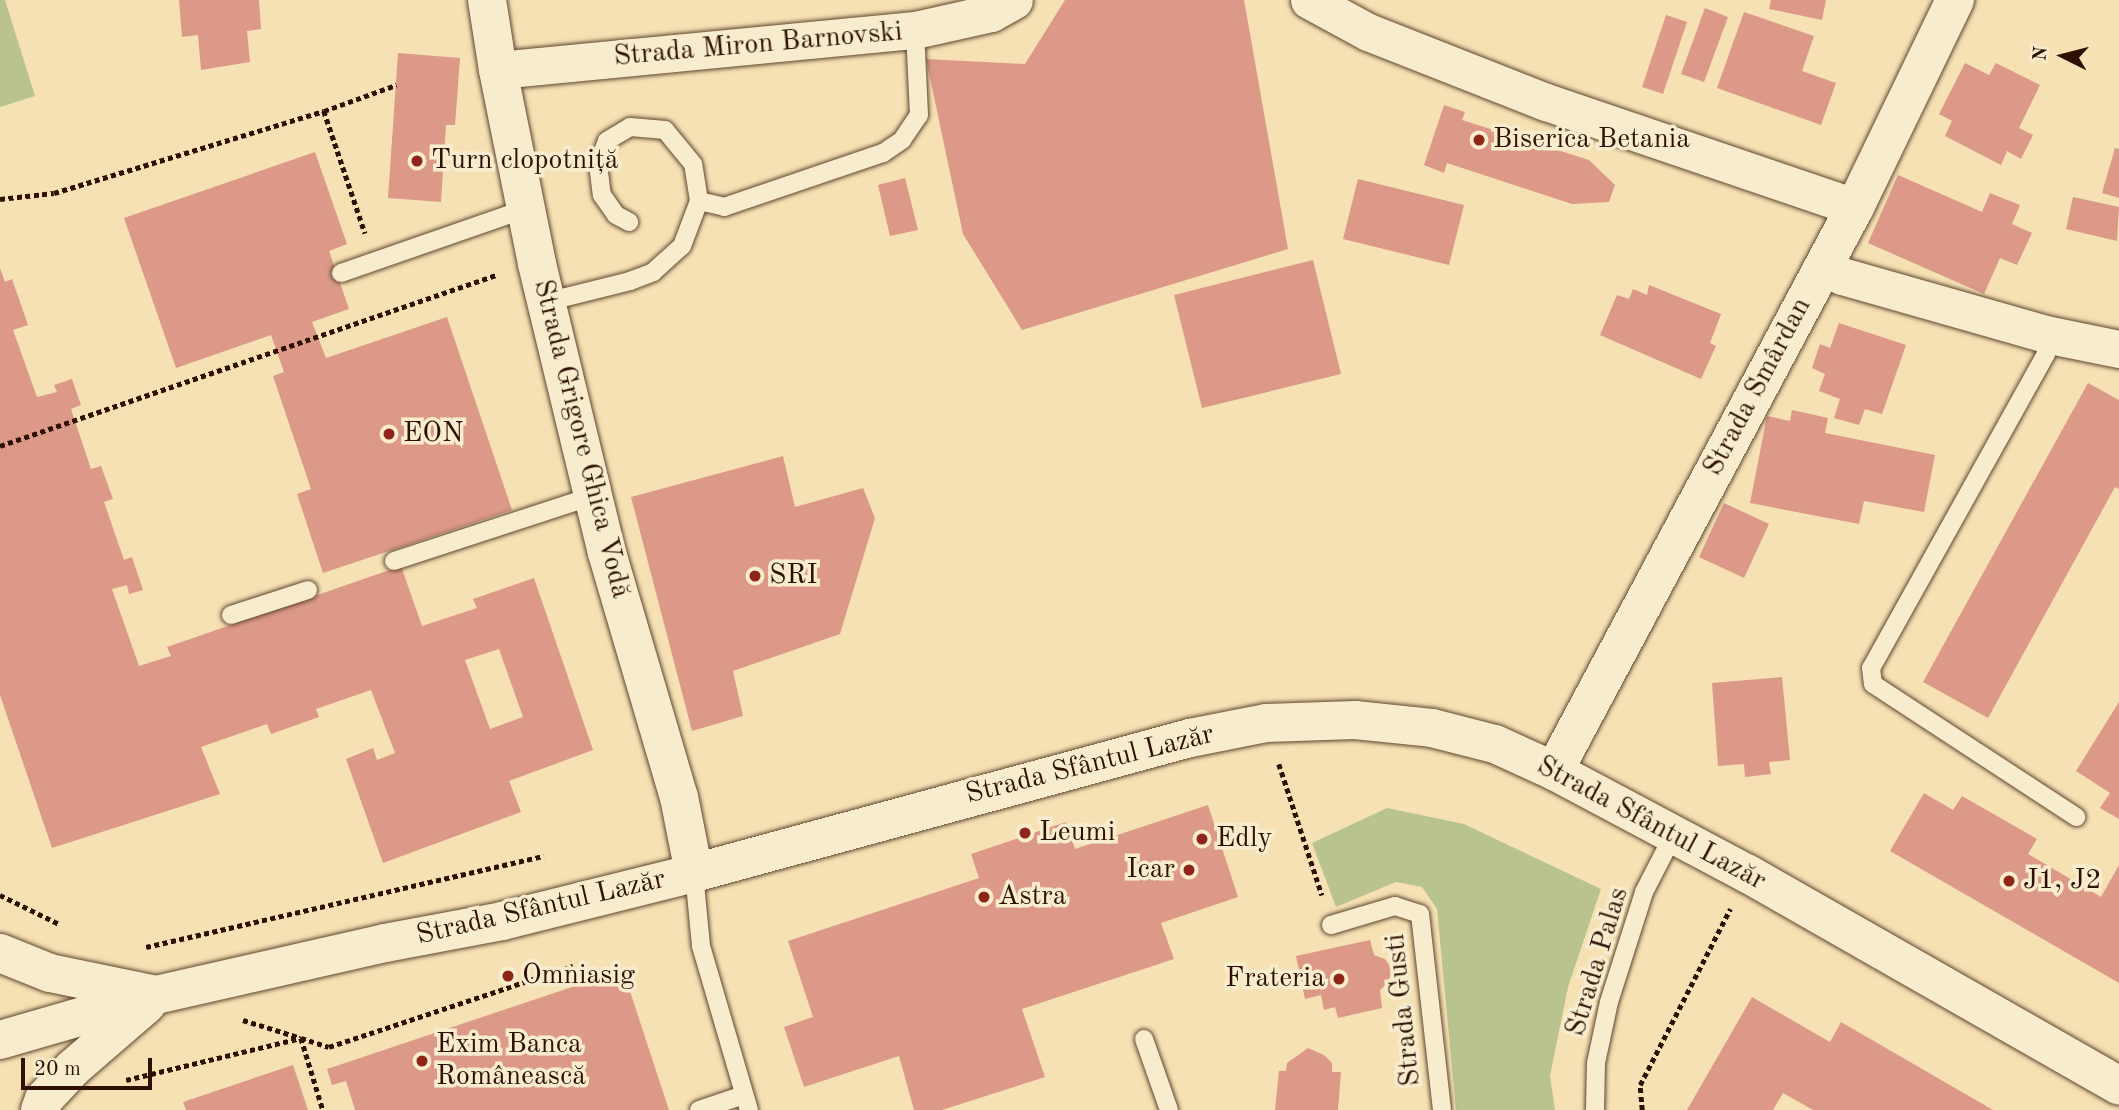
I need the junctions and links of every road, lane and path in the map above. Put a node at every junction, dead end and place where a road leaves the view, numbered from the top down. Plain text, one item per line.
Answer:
1 (487, 0) edge
2 (1014, 0) edge
3 (1309, 0) edge
4 (1955, 0) edge
5 (915, 30) junction
6 (498, 70) junction
7 (396, 85) dead end
8 (324, 111) junction
9 (0, 199) edge
10 (699, 201) junction
11 (1855, 207) junction
12 (525, 209) junction
13 (628, 222) dead end
14 (379, 230) dead end
15 (537, 264) junction
16 (1823, 267) junction
17 (341, 272) dead end
18 (546, 302) junction
19 (2045, 334) junction
20 (2119, 349) edge
21 (0, 446) edge
22 (593, 496) junction
23 (394, 561) dead end
24 (308, 590) dead end
25 (231, 615) dead end
26 (1266, 723) junction
27 (1554, 771) junction
28 (2076, 817) dead end
29 (1674, 834) junction
30 (544, 856) dead end
31 (694, 873) junction
32 (1748, 874) junction
33 (0, 895) edge
34 (59, 924) dead end
35 (1331, 925) joint
36 (134, 950) dead end
37 (0, 953) edge
38 (573, 966) dead end
39 (156, 995) junction
40 (236, 1018) dead end
41 (302, 1038) junction
42 (1144, 1039) dead end
43 (0, 1040) edge
44 (119, 1082) dead end
45 (2119, 1086) edge
46 (746, 1103) edge
47 (40, 1110) edge
48 (323, 1110) edge
49 (699, 1110) edge
50 (1169, 1110) edge
51 (1442, 1110) edge
52 (1595, 1110) edge
53 (1642, 1110) edge

1 - 6 main road, Strada Grigore Ghica Vodă
2 - 5 street, Strada Miron Barnovski
3 - 11 street
4 - 11 main road, Strada Smârdan
5 - 6 street, Strada Miron Barnovski
5 - 10 lane
6 - 12 main road, Strada Grigore Ghica Vodă
7 - 8 path
8 - 9 path
8 - 14 path
10 - 13 lane
10 - 18 lane
11 - 16 main road, Strada Smârdan
12 - 15 main road, Strada Grigore Ghica Vodă
12 - 17 lane
15 - 18 main road, Strada Grigore Ghica Vodă
15 - 21 path
16 - 19 street
16 - 27 main road, Strada Smârdan
18 - 22 main road, Strada Grigore Ghica Vodă
19 - 20 street
19 - 28 lane
22 - 23 lane
22 - 31 main road, Strada Grigore Ghica Vodă
24 - 25 lane
26 - 27 main road, Strada Sfântul Lazăr
26 - 31 main road, Strada Sfântul Lazăr
26 - 35 path
27 - 29 main road, Strada Sfântul Lazăr
29 - 32 main road, Strada Sfântul Lazăr
29 - 52 lane, Strada Palas
30 - 36 path
31 - 39 main road, Strada Sfântul Lazăr
31 - 46 lane
32 - 45 main road, Strada Sfântul Lazăr
32 - 53 path
33 - 34 path
35 - 51 lane, Strada Gusti
37 - 39 main road
38 - 41 path
39 - 43 main road, Strada Sfântul Lazăr
39 - 47 main road
40 - 41 path
41 - 44 path
41 - 48 path
42 - 50 lane
46 - 49 lane

